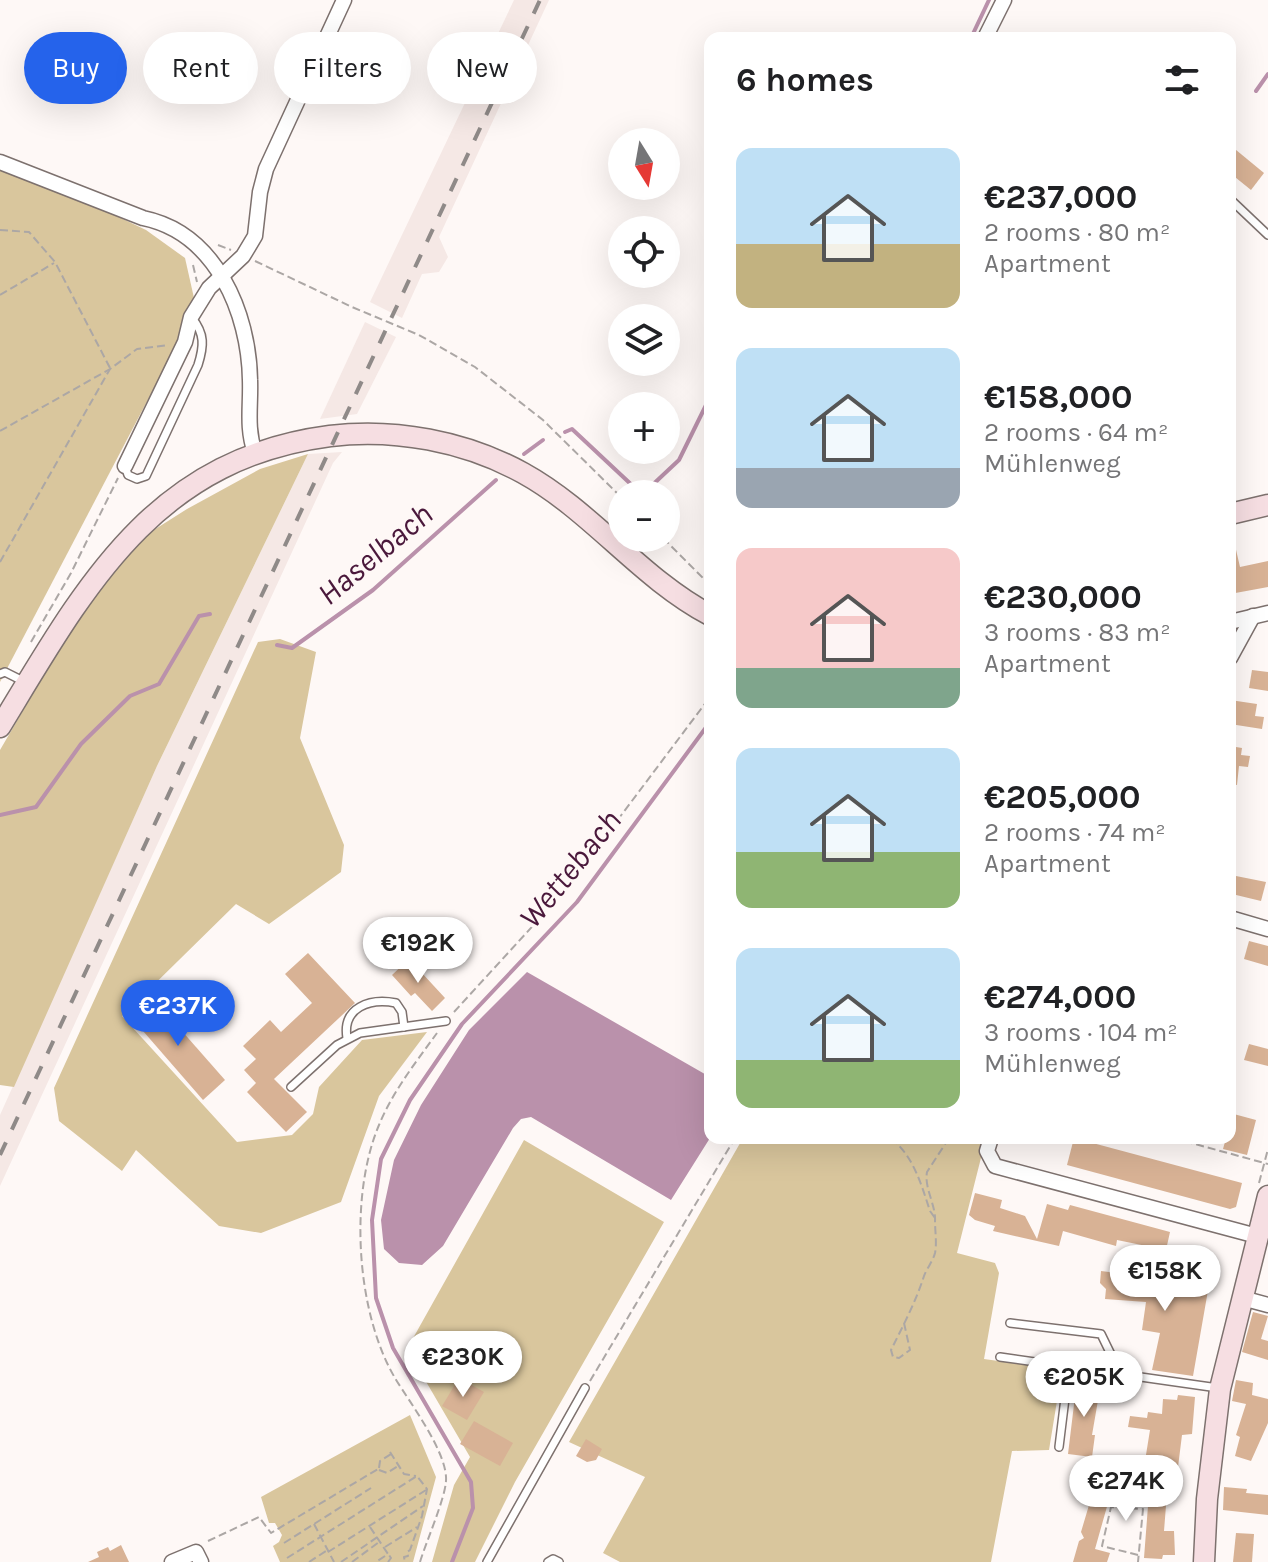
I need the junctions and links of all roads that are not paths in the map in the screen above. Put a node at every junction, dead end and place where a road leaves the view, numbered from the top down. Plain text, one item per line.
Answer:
1 (344, 0) edge
2 (1004, 0) edge
3 (988, 32) edge
4 (0, 162) edge
5 (1236, 205) edge
6 (1268, 235) edge
7 (222, 276) junction
8 (191, 317) junction
9 (255, 453) junction
10 (125, 466) joint
11 (1268, 505) edge
12 (1236, 513) edge
13 (704, 611) edge
14 (1268, 613) edge
15 (1253, 616) junction
16 (1236, 620) edge
17 (1236, 647) edge
18 (0, 674) edge
19 (27, 683) junction
20 (0, 727) edge
21 (1236, 920) edge
22 (1268, 929) edge
23 (446, 1021) road end
24 (404, 1027) junction
25 (347, 1038) junction
26 (291, 1087) dead end
27 (989, 1144) edge
28 (1268, 1196) edge
29 (1257, 1236) junction
30 (1242, 1298) junction
31 (1268, 1305) edge
32 (1010, 1323) dead end
33 (1000, 1357) dead end
34 (1069, 1366) junction
35 (1120, 1373) junction
36 (585, 1388) road end
37 (1220, 1389) junction
38 (1059, 1447) dead end
39 (198, 1557) edge
40 (172, 1562) edge
41 (487, 1562) edge
42 (548, 1562) edge
43 (559, 1562) edge
44 (1204, 1562) edge

1 - 7 street
2 - 3 street
4 - 7 street
5 - 6 lane
7 - 8 street
7 - 9 street
8 - 10 street
8 - 10 lane
9 - 13 street
9 - 19 street
11 - 12 street
14 - 15 street
15 - 16 street
15 - 17 street
18 - 19 lane
19 - 20 street
21 - 22 street
23 - 24 lane
24 - 25 lane
24 - 25 lane
25 - 26 lane
27 - 29 street
28 - 29 street
29 - 30 street
30 - 31 street
30 - 37 street
32 - 35 lane
33 - 34 lane
34 - 35 lane
34 - 38 lane
35 - 37 lane
36 - 41 lane
37 - 44 street
39 - 40 street
42 - 43 lane

